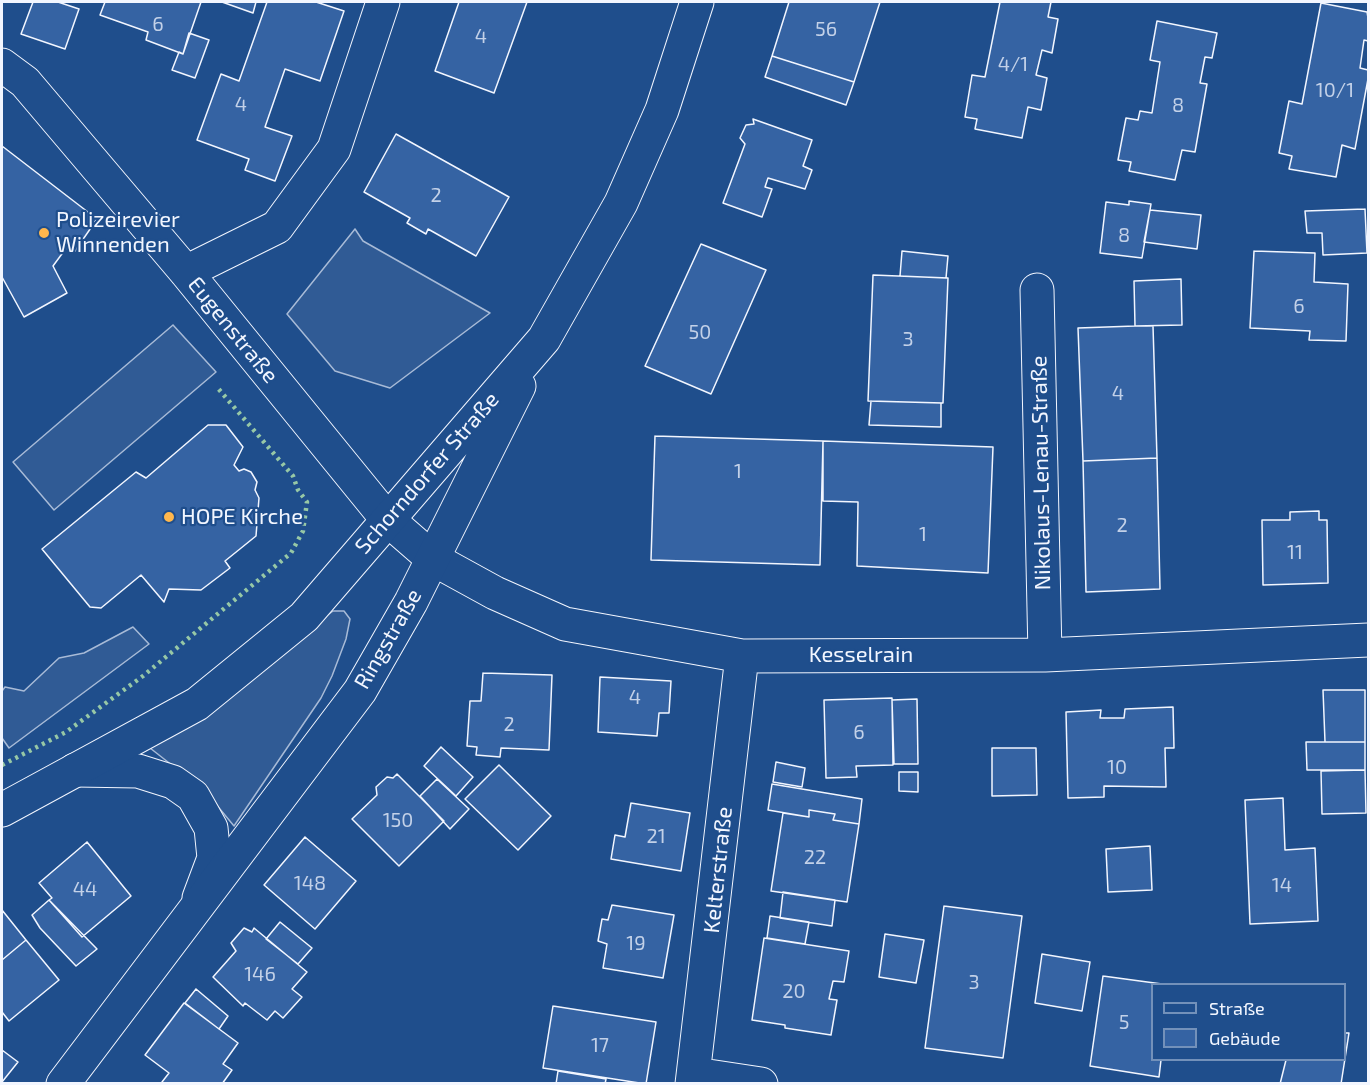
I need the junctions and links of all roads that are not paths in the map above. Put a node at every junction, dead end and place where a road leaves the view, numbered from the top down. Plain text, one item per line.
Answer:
1 (382, 2) edge
2 (697, 2) edge
3 (2, 65) edge
4 (186, 272) junction
5 (1037, 290) dead end
6 (544, 339) junction
7 (387, 519) junction
8 (433, 559) junction
9 (1368, 640) edge
10 (1045, 655) junction
11 (742, 656) junction
12 (75, 770) junction
13 (2, 810) edge
14 (193, 914) junction
15 (694, 1079) edge
16 (63, 1083) edge
17 (761, 1083) edge

1 - 4 street
2 - 6 street, Schorndorfer Straße
3 - 4 street, Eugenstraße
4 - 7 street, Eugenstraße
5 - 10 street, Nikolaus-Lenau-Straße
6 - 7 street, Schorndorfer Straße
6 - 8 street, Ringstraße
7 - 8 street, Kesselrain
7 - 12 street, Schorndorfer Straße
8 - 11 street, Kesselrain
8 - 14 street, Ringstraße
9 - 10 street, Kesselrain
10 - 11 street, Kesselrain
11 - 15 street, Kelterstraße
12 - 13 street, Schorndorfer Straße
12 - 14 street, Ringstraße
14 - 16 street, Ringstraße
15 - 17 street

